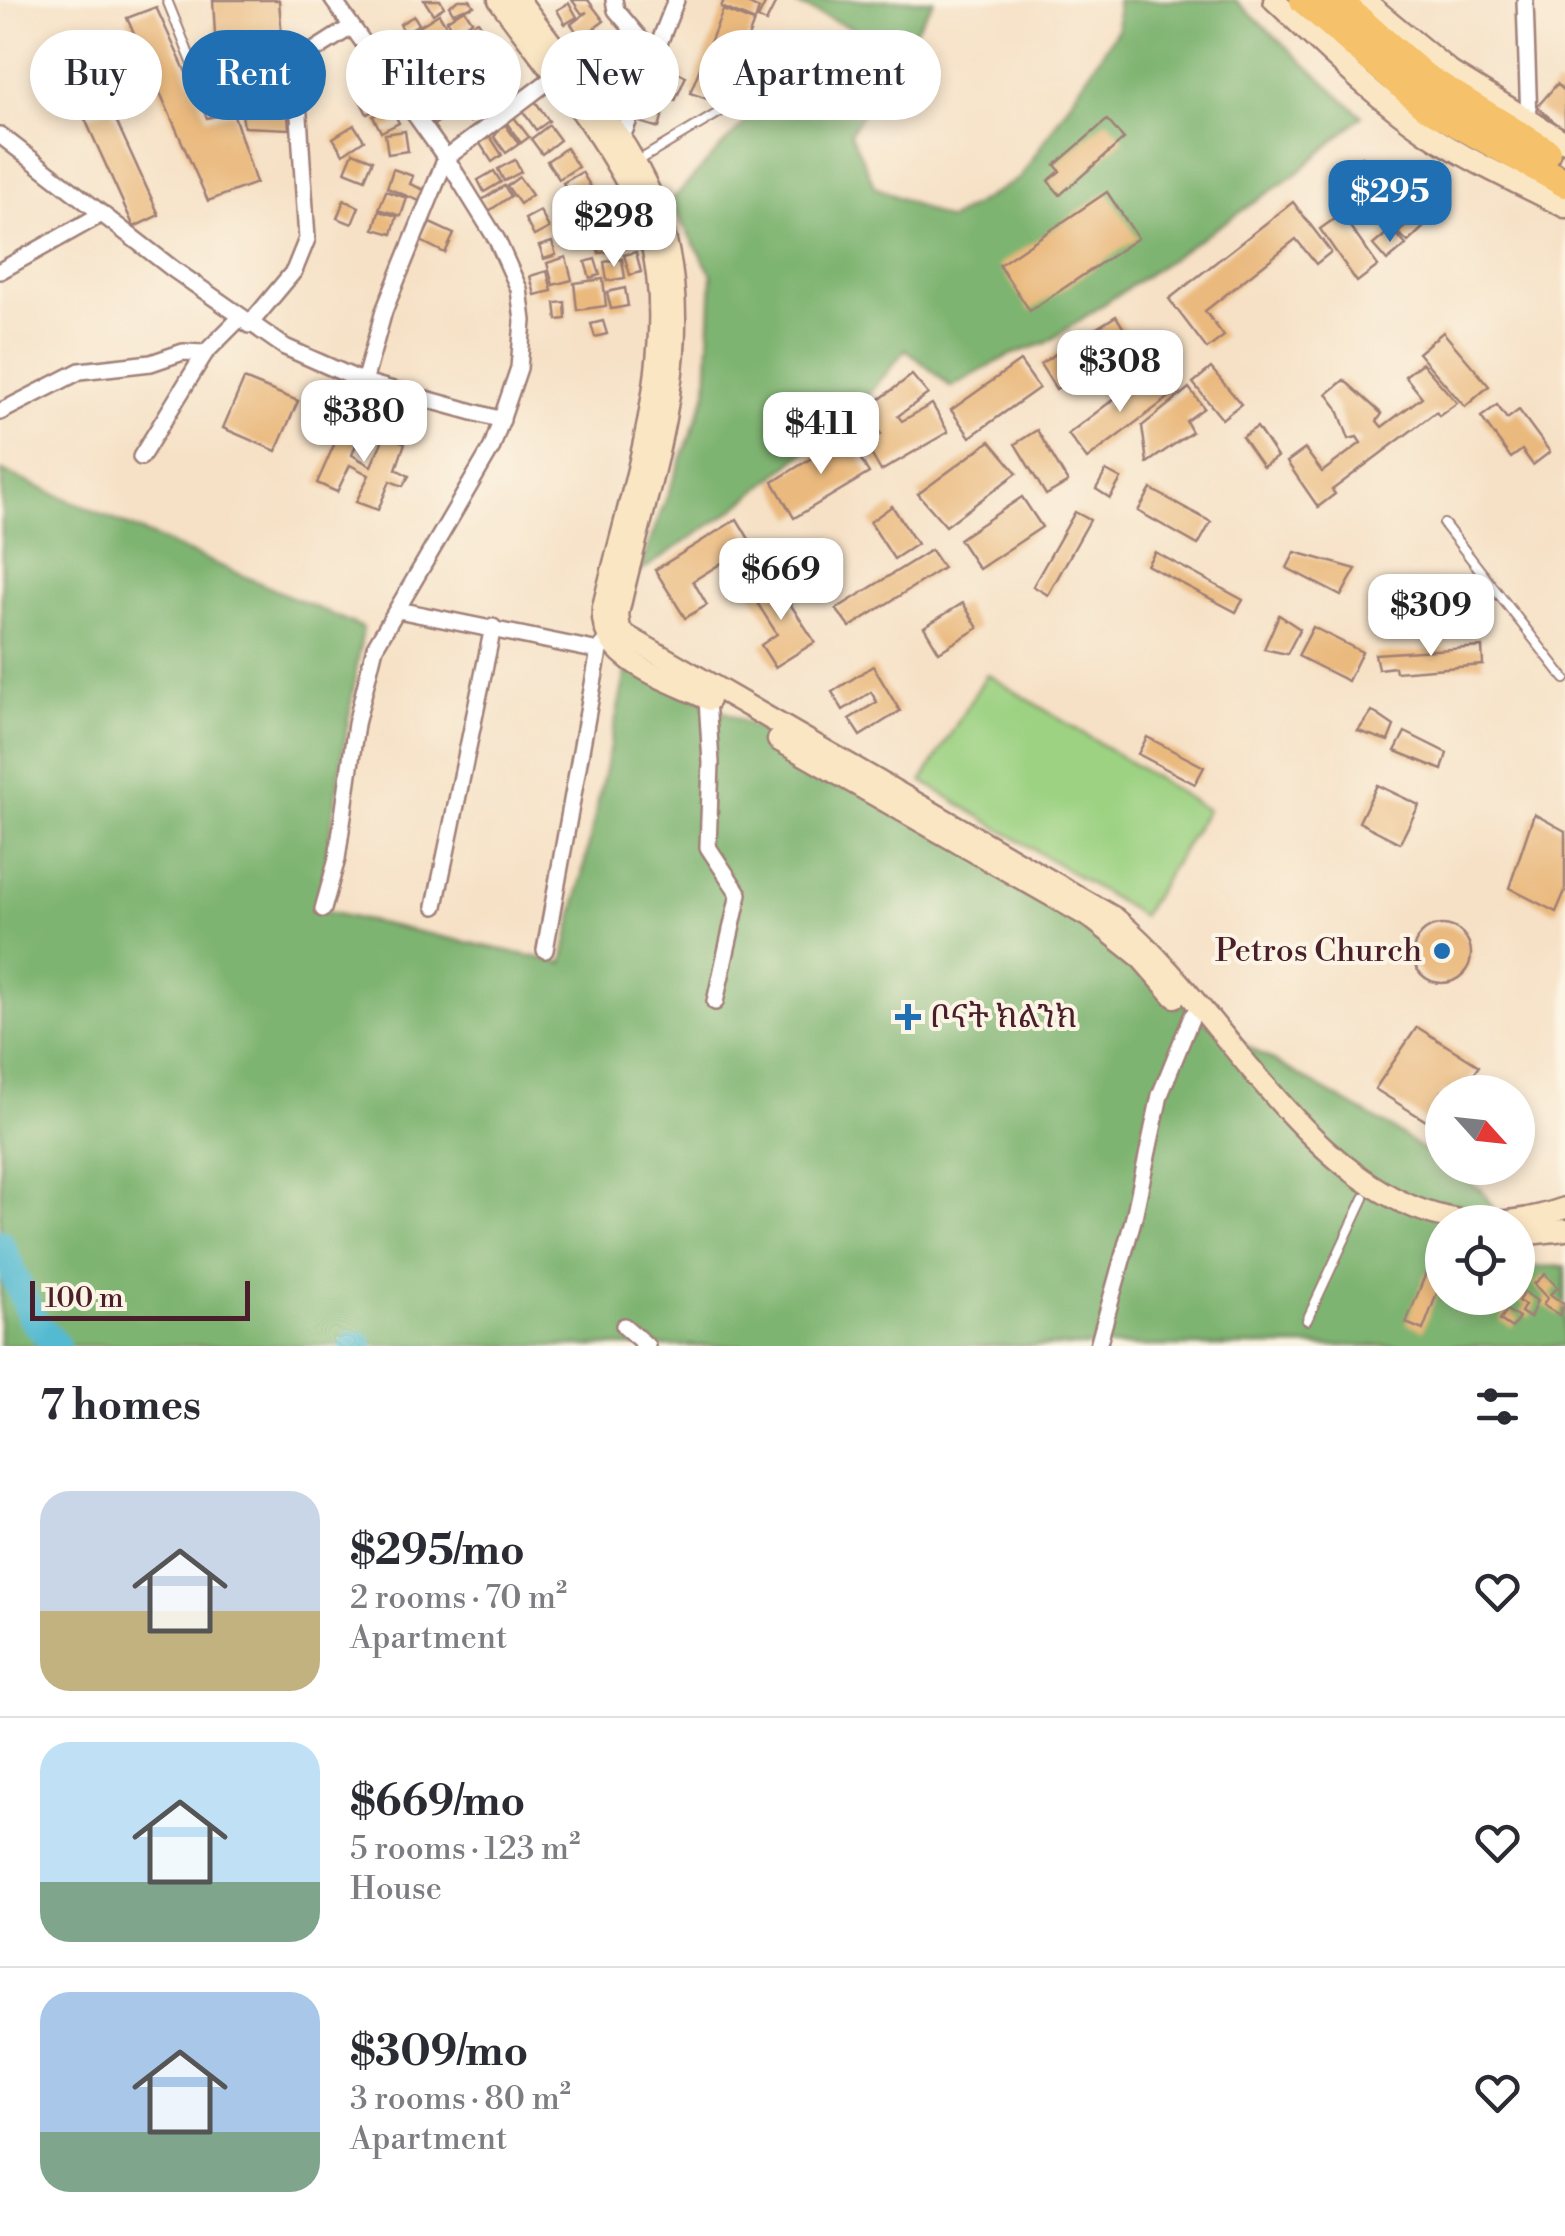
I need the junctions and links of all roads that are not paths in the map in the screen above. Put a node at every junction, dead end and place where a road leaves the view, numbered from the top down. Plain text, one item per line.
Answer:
1 (166, 0) edge
2 (333, 0) edge
3 (499, 0) edge
4 (519, 0) edge
5 (614, 0) edge
6 (676, 0) edge
7 (1274, 0) edge
8 (1304, 0) edge
9 (1336, 0) edge
10 (1364, 0) edge
11 (1524, 0) edge
12 (351, 28) junction
13 (633, 30) edge
14 (662, 30) edge
15 (182, 39) edge
16 (541, 60) edge
17 (541, 88) edge
18 (591, 120) edge
19 (627, 120) edge
20 (706, 120) edge
21 (1530, 122) junction
22 (0, 135) edge
23 (1565, 142) edge
24 (616, 149) junction
25 (446, 158) junction
26 (1565, 162) edge
27 (634, 163) junction
28 (1565, 183) edge
29 (1565, 207) edge
30 (100, 215) junction
31 (0, 272) edge
32 (244, 322) junction
33 (206, 352) junction
34 (364, 382) junction
35 (0, 412) edge
36 (502, 420) junction
37 (141, 457) dead end
38 (1444, 524) dead end
39 (398, 610) junction
40 (494, 627) junction
41 (603, 645) junction
42 (1565, 680) edge
43 (706, 698) junction
44 (436, 906) dead end
45 (323, 908) dead end
46 (545, 950) dead end
47 (715, 1002) dead end
48 (1192, 1016) junction
49 (1226, 1046) junction
50 (1364, 1198) junction
51 (1565, 1208) edge
52 (1425, 1210) edge
53 (1425, 1223) edge
54 (1535, 1224) edge
55 (1535, 1229) edge
56 (1565, 1230) edge
57 (1308, 1320) dead end
58 (624, 1326) dead end
59 (648, 1346) edge
60 (1098, 1346) edge

1 - 15 lane
2 - 12 street
3 - 16 main road
4 - 24 main road
5 - 13 street
6 - 14 street
7 - 29 main road
8 - 28 highway
9 - 26 highway
10 - 21 main road
11 - 21 street
12 - 25 street
12 - 32 street
17 - 25 street
18 - 24 main road
19 - 24 street
20 - 27 lane
21 - 23 main road
22 - 30 street
24 - 27 main road
24 - 41 main road
25 - 34 street
25 - 36 street
27 - 49 main road
30 - 31 street
30 - 32 street
32 - 33 street
32 - 34 street
33 - 35 street
33 - 37 street
34 - 36 street
36 - 39 street
38 - 42 lane
39 - 40 street
39 - 45 street
40 - 41 street
40 - 44 street
41 - 43 main road
41 - 46 street
43 - 47 street
43 - 48 main road
48 - 49 main road
48 - 60 street
49 - 50 main road
49 - 52 main road
50 - 53 main road
50 - 57 lane
51 - 54 main road
55 - 56 main road
58 - 59 street

